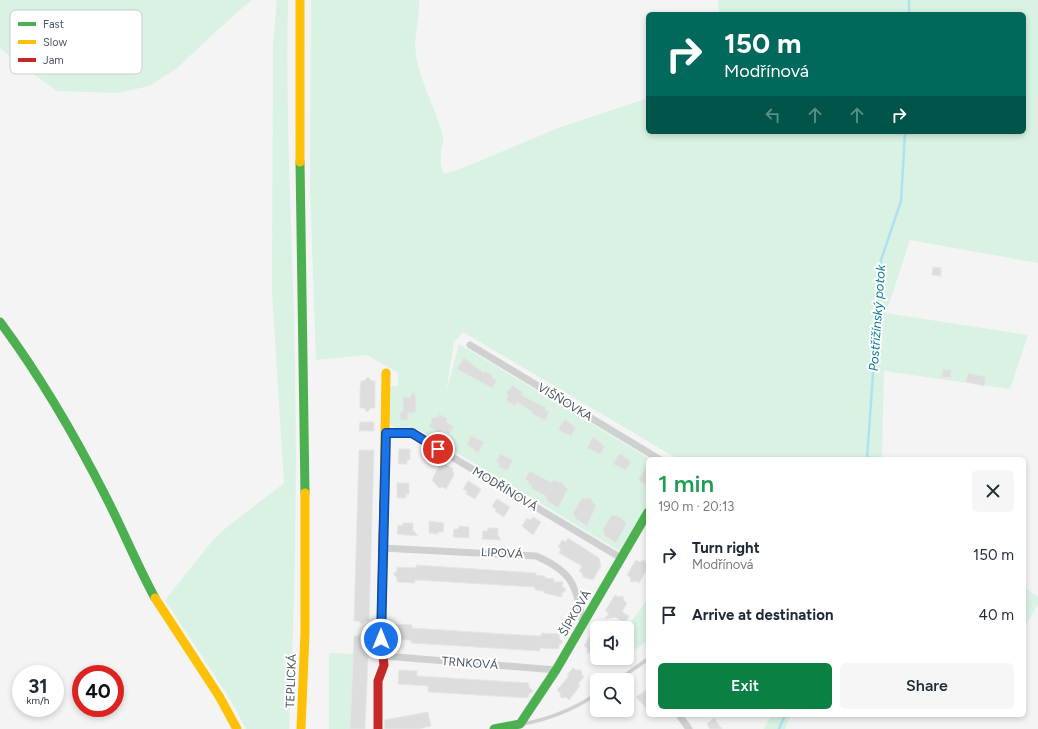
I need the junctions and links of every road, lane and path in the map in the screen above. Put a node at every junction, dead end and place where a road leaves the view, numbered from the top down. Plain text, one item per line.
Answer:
1 (300, 0) edge
2 (0, 322) edge
3 (470, 345) dead end
4 (386, 373) dead end
5 (386, 433) junction
6 (656, 457) edge
7 (646, 515) edge
8 (382, 548) junction
9 (621, 558) junction
10 (583, 622) junction
11 (384, 656) junction
12 (646, 660) edge
13 (556, 670) junction
14 (628, 673) edge
15 (590, 698) edge
16 (680, 717) edge
17 (520, 724) junction
18 (237, 729) edge
19 (301, 729) edge
20 (378, 729) edge
21 (494, 729) edge
22 (689, 729) edge

1 - 19 main road, TEPLICKÁ
2 - 18 main road
3 - 6 street, VIŠŇOVKA
4 - 5 main road
5 - 8 main road
5 - 9 street, MODŘÍNOVÁ
7 - 9 main road, ŠÍPKOVÁ
8 - 10 street, LIPOVÁ
8 - 11 main road
9 - 10 main road, ŠÍPKOVÁ
10 - 13 main road, ŠÍPKOVÁ
11 - 13 street, TRNKOVÁ
11 - 20 main road
12 - 14 lane
13 - 17 main road, ŠÍPKOVÁ
15 - 17 lane
16 - 22 street
17 - 21 main road

